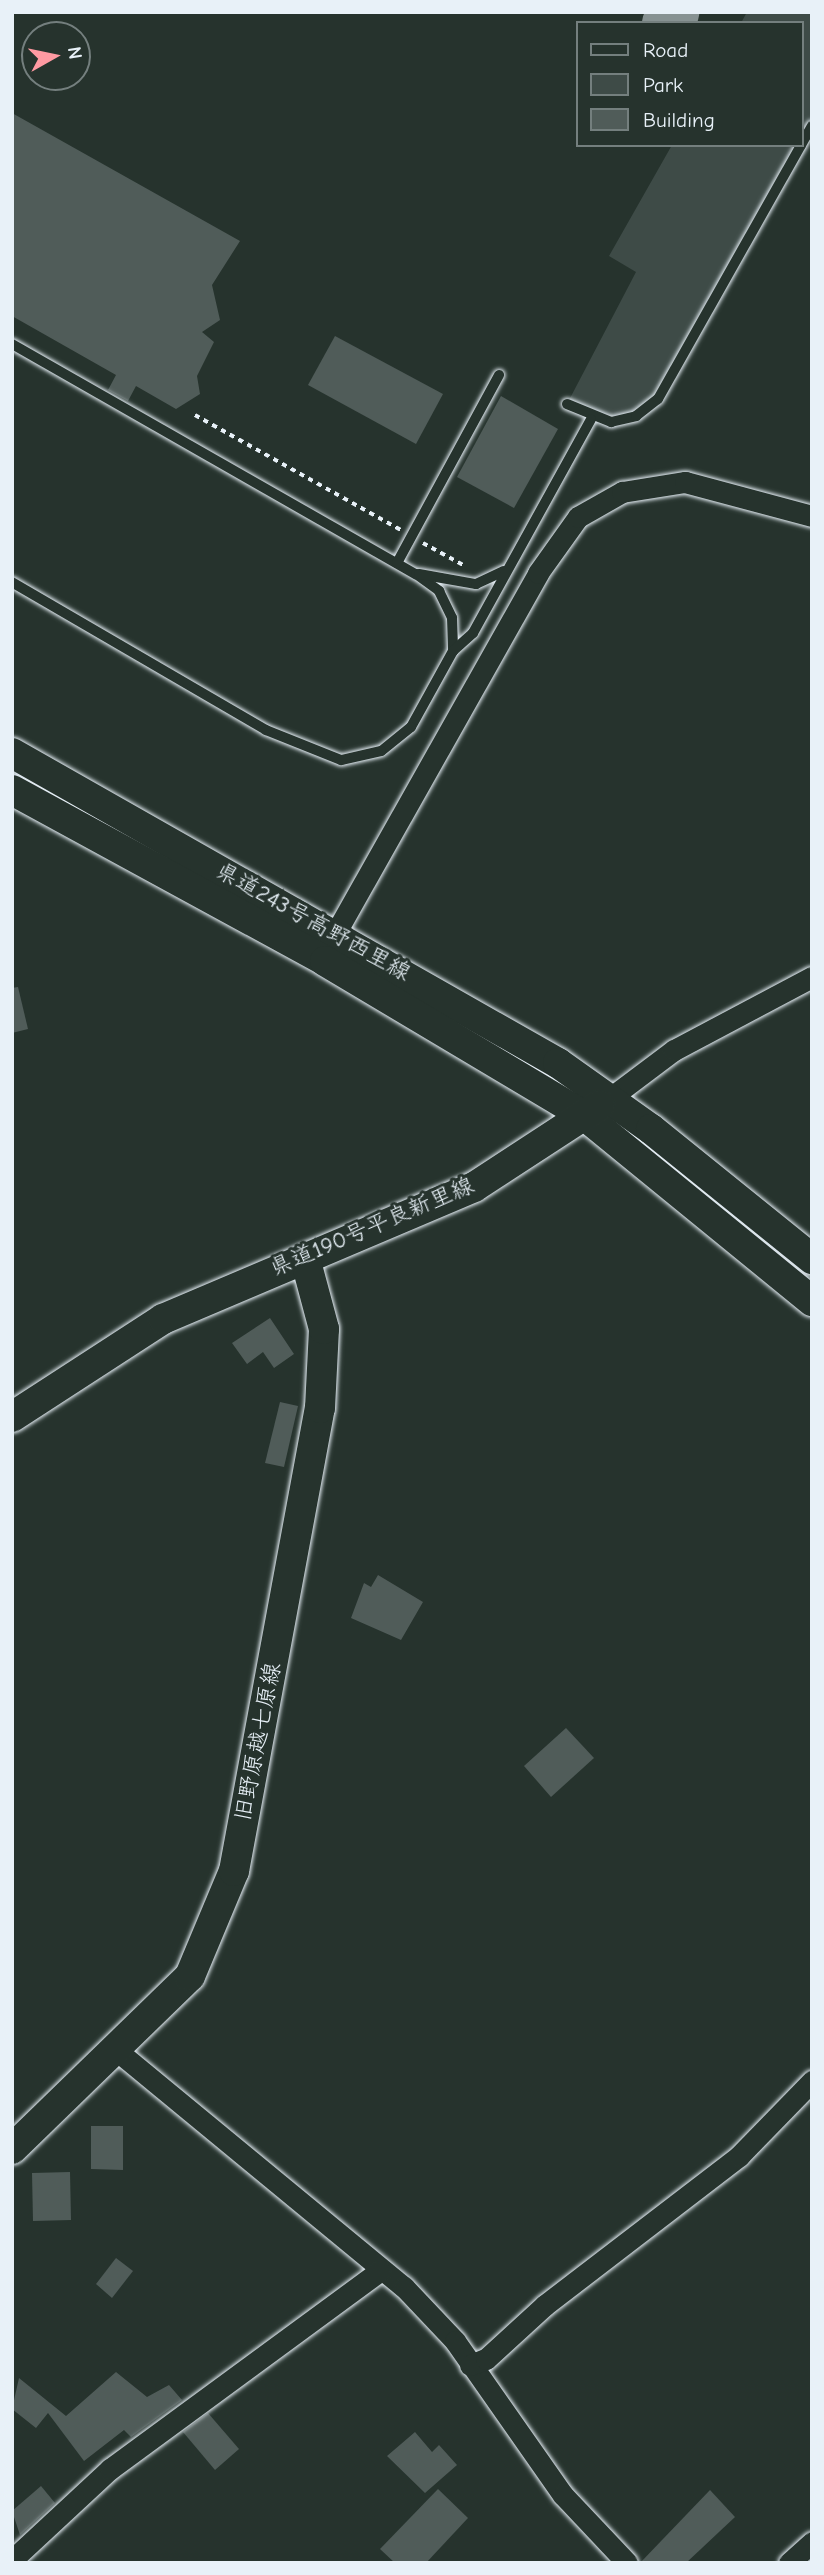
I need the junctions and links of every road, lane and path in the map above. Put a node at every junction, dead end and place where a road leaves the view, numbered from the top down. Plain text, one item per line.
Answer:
1 (800, 147) edge
2 (12, 344) edge
3 (499, 375) dead end
4 (567, 404) dead end
5 (195, 415) dead end
6 (591, 419) junction
7 (812, 516) edge
8 (412, 536) junction
9 (397, 563) junction
10 (509, 567) junction
11 (416, 574) junction
12 (491, 580) junction
13 (15, 585) edge
14 (453, 651) junction
15 (12, 753) edge
16 (12, 790) edge
17 (335, 934) junction
18 (812, 977) edge
19 (610, 1098) junction
20 (585, 1116) junction
21 (305, 1258) junction
22 (812, 1259) edge
23 (812, 1301) edge
24 (12, 1417) edge
25 (115, 2049) junction
26 (812, 2081) edge
27 (12, 2148) edge
28 (380, 2271) junction
29 (470, 2365) junction
30 (812, 2542) edge
31 (12, 2560) edge
32 (627, 2563) edge
33 (789, 2563) edge

1 - 6 lane
2 - 9 lane
3 - 8 lane
4 - 6 lane
5 - 8 path
6 - 10 lane
7 - 17 street
8 - 9 lane
8 - 12 path
9 - 11 lane
10 - 12 lane
10 - 14 lane
11 - 12 lane
11 - 14 lane
13 - 14 lane
15 - 17 main road, 県道243号高野西里線
16 - 20 main road, 県道243号高野西里線
17 - 19 main road, 県道243号高野西里線
18 - 19 street
19 - 20 main road, 県道190号平良新里線
19 - 22 main road
20 - 21 main road, 県道190号平良新里線
20 - 23 main road
21 - 24 main road, 県道190号平良新里線
21 - 25 main road, 旧野原越七原線
25 - 27 main road, 旧野原越七原線
25 - 28 street
26 - 29 street
28 - 29 street
28 - 31 street
29 - 32 street
30 - 33 street

